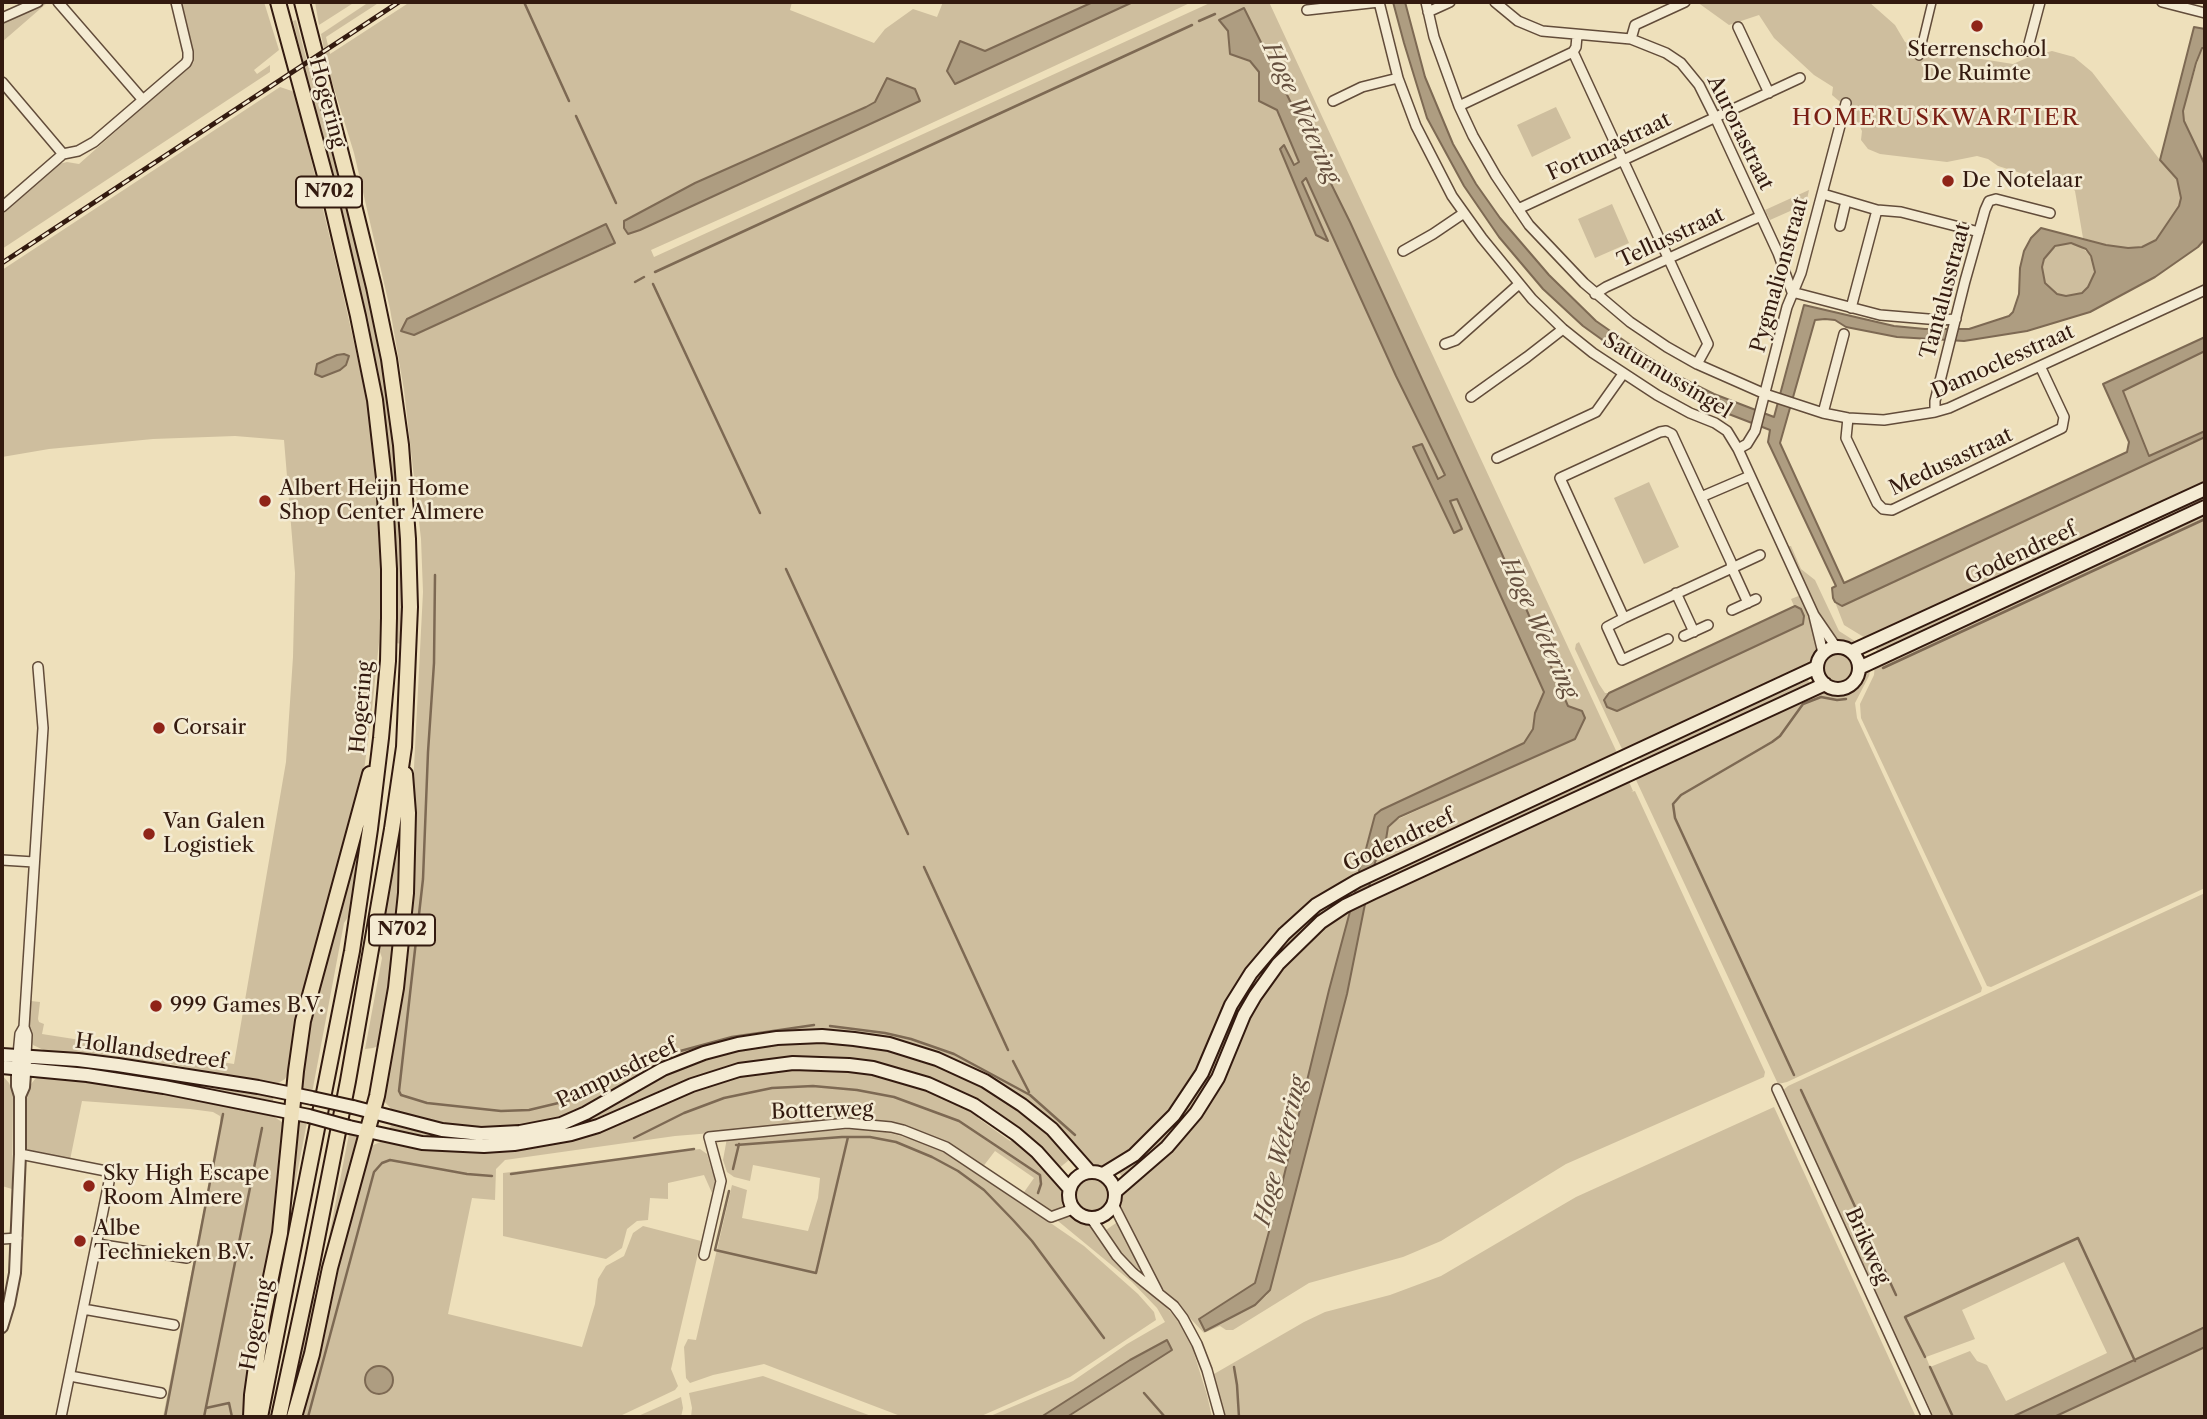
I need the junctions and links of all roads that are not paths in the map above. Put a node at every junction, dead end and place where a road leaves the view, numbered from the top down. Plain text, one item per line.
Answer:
1 (38, 2) edge
2 (58, 2) edge
3 (176, 2) edge
4 (271, 2) edge
5 (278, 2) edge
6 (302, 2) edge
7 (308, 2) edge
8 (1379, 2) edge
9 (1450, 2) edge
10 (1495, 2) edge
11 (1685, 2) edge
12 (1932, 2) edge
13 (2040, 2) edge
14 (2162, 2) edge
15 (1427, 7) edge
16 (1307, 10) dead end
17 (2205, 13) edge
18 (2, 18) edge
19 (309, 27) junction
20 (1738, 27) dead end
21 (287, 33) junction
22 (1577, 36) junction
23 (1631, 39) junction
24 (2027, 51) dead end
25 (1573, 52) junction
26 (1919, 56) dead end
27 (1398, 78) junction
28 (1800, 78) dead end
29 (2, 82) edge
30 (1769, 93) junction
31 (144, 100) junction
32 (1333, 102) dead end
33 (1846, 103) dead end
34 (1459, 106) junction
35 (1715, 117) junction
36 (63, 154) junction
37 (1623, 161) junction
38 (1823, 194) junction
39 (1846, 201) junction
40 (2, 207) edge
41 (1518, 209) junction
42 (1877, 209) junction
43 (1464, 213) junction
44 (2050, 213) dead end
45 (1761, 216) junction
46 (1840, 226) dead end
47 (1979, 232) junction
48 (1403, 251) dead end
49 (1668, 258) junction
50 (1518, 284) junction
51 (2205, 290) edge
52 (1792, 292) junction
53 (1595, 294) junction
54 (1851, 308) junction
55 (1955, 324) junction
56 (1563, 329) junction
57 (1844, 334) dead end
58 (1446, 344) dead end
59 (1697, 364) junction
60 (2040, 366) junction
61 (1623, 374) junction
62 (1765, 394) junction
63 (1471, 397) dead end
64 (1935, 412) junction
65 (1823, 413) junction
66 (1848, 418) junction
67 (1738, 449) junction
68 (1497, 458) dead end
69 (1750, 476) junction
70 (2205, 489) edge
71 (1701, 498) junction
72 (2205, 507) edge
73 (1760, 555) dead end
74 (1732, 568) junction
75 (1676, 593) junction
76 (1732, 610) dead end
77 (1814, 615) junction
78 (1624, 618) junction
79 (1708, 625) dead end
80 (1668, 639) dead end
81 (1836, 647) junction
82 (1852, 651) junction
83 (1823, 653) junction
84 (38, 667) dead end
85 (1817, 667) junction
86 (1859, 668) junction
87 (1825, 684) junction
88 (381, 738) junction
89 (404, 747) junction
90 (2, 860) edge
91 (34, 862) junction
92 (2, 1055) edge
93 (21, 1062) junction
94 (2, 1068) edge
95 (1777, 1089) dead end
96 (293, 1094) junction
97 (353, 1107) joint
98 (372, 1111) junction
99 (291, 1112) junction
100 (349, 1127) joint
101 (367, 1132) junction
102 (20, 1154) junction
103 (1089, 1171) junction
104 (1103, 1174) junction
105 (1069, 1188) junction
106 (1114, 1198) junction
107 (1073, 1209) junction
108 (1091, 1218) junction
109 (17, 1238) junction
110 (2, 1239) edge
111 (97, 1244) junction
112 (704, 1255) dead end
113 (187, 1258) dead end
114 (1159, 1293) junction
115 (83, 1309) junction
116 (174, 1325) dead end
117 (2, 1327) edge
118 (70, 1376) junction
119 (161, 1393) dead end
120 (61, 1417) edge
121 (251, 1417) edge
122 (260, 1417) edge
123 (279, 1417) edge
124 (294, 1417) edge
125 (1220, 1417) edge
126 (1927, 1417) edge

1 - 18 street
2 - 31 street
3 - 31 street
4 - 21 highway, N702
5 - 21 highway, Hogering / N702
6 - 19 highway, Hogering / N702
7 - 19 highway, N702
8 - 16 street, Saturnussingel
8 - 27 street, Saturnussingel
9 - 15 street
10 - 22 street, Aurorastraat
11 - 23 street
12 - 26 street
13 - 24 street
14 - 17 street
15 - 34 street, Damoclesstraat
19 - 89 highway, Hogering / N702
20 - 30 street
21 - 88 highway, Hogering / N702
22 - 23 street, Aurorastraat
22 - 25 street
23 - 35 street, Aurorastraat
25 - 34 street
25 - 37 street
27 - 32 street
27 - 43 street, Saturnussingel
28 - 30 street, Fortunastraat
29 - 36 street
30 - 35 street, Fortunastraat
31 - 36 street
33 - 38 street, Pygmalionstraat
34 - 41 street, Damoclesstraat
35 - 37 street, Fortunastraat
35 - 45 street, Aurorastraat
36 - 40 street
37 - 41 street, Fortunastraat
37 - 49 street
38 - 39 street
38 - 52 street, Pygmalionstraat
39 - 42 street
39 - 46 street
41 - 53 street, Damoclesstraat
42 - 47 street
42 - 54 street
43 - 48 street
43 - 50 street, Saturnussingel
44 - 47 street, Tantalusstraat
45 - 49 street, Tellusstraat
45 - 52 street, Aurorastraat
47 - 55 street, Tantalusstraat
49 - 53 street, Tellusstraat
49 - 59 street
50 - 56 street, Saturnussingel
50 - 58 street
51 - 60 street, Damoclesstraat
52 - 54 street
52 - 62 street, Pygmalionstraat
53 - 59 street, Damoclesstraat
54 - 55 street
55 - 64 street, Tantalusstraat
56 - 61 street, Saturnussingel
56 - 63 street
57 - 65 street
59 - 62 street, Damoclesstraat
60 - 64 street, Damoclesstraat
60 - 66 street, Medusastraat
61 - 67 street, Saturnussingel
61 - 68 street
62 - 65 street, Damoclesstraat
62 - 67 street, Pygmalionstraat
64 - 66 street, Damoclesstraat
65 - 66 street, Damoclesstraat
67 - 69 street, Saturnussingel
69 - 71 street
69 - 77 street, Saturnussingel
70 - 82 main road, Godendreef
71 - 74 street
71 - 78 street
72 - 86 main road, Godendreef
73 - 74 street
74 - 75 street
74 - 76 street
75 - 78 street
75 - 79 street
77 - 81 street, Saturnussingel
77 - 83 street, Saturnussingel
78 - 80 street
81 - 82 main road
81 - 83 main road
82 - 86 main road
83 - 85 main road
84 - 91 street
85 - 87 main road
85 - 104 main road, Godendreef
86 - 87 main road
87 - 106 main road, Godendreef
88 - 96 highway, N702
88 - 122 highway, Hogering / N702
89 - 98 highway, N702
89 - 123 highway, Hogering / N702
90 - 91 street
91 - 93 street
92 - 93 main road, Hollandsedreef
93 - 94 main road, Hollandsedreef
93 - 96 main road, Hollandsedreef
93 - 99 main road, Hollandsedreef
93 - 102 street
95 - 126 street, Brikweg
96 - 97 main road, Hollandsedreef, bridge
96 - 99 highway, N702
97 - 98 main road, Pampusdreef
98 - 101 highway, N702
98 - 103 main road, Pampusdreef
99 - 100 main road, Hollandsedreef, bridge
99 - 121 highway, N702
100 - 101 main road, Pampusdreef
101 - 105 main road, Pampusdreef
101 - 124 highway, N702
102 - 109 street
102 - 111 street
103 - 104 main road
103 - 105 main road
104 - 106 main road
105 - 107 main road
106 - 108 main road
106 - 114 street
107 - 108 main road
107 - 112 street, Botterweg
108 - 114 street
109 - 110 street
109 - 117 street
111 - 113 street
111 - 115 street
114 - 125 street
115 - 116 street
115 - 118 street
118 - 119 street
118 - 120 street

